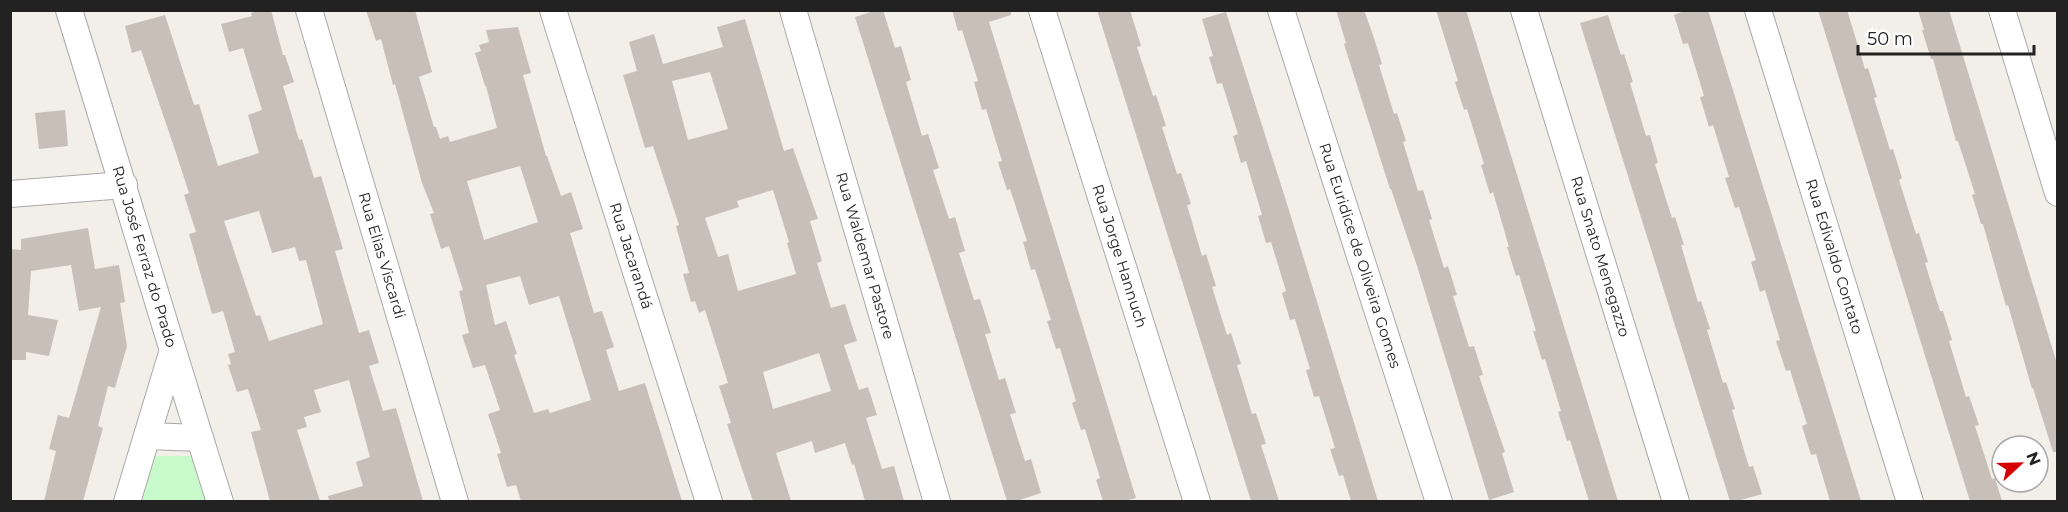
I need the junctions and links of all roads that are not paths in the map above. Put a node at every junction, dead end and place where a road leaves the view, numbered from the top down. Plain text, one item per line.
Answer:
1 (69, 10) edge
2 (309, 10) edge
3 (553, 10) edge
4 (793, 10) edge
5 (1042, 10) edge
6 (1281, 10) edge
7 (1524, 10) edge
8 (1758, 10) edge
9 (2001, 10) edge
10 (124, 184) junction
11 (2058, 193) edge
12 (10, 194) edge
13 (172, 353) junction
14 (147, 436) junction
15 (200, 438) junction
16 (127, 501) edge
17 (220, 501) edge
18 (455, 501) edge
19 (708, 501) edge
20 (937, 501) edge
21 (1197, 501) edge
22 (1439, 501) edge
23 (1676, 501) edge
24 (1910, 501) edge

1 - 10 street, Rua José Ferraz do Prado
2 - 18 street, Rua Elias Viscardi
3 - 19 street, Rua Jacarandá
4 - 20 street, Rua Waldemar Pastore
5 - 21 street, Rua Jorge Hannuch
6 - 22 street, Rua Euridice de Oliveira Gomes
7 - 23 street, Rua Snato Menegazzo
8 - 24 street, Rua Edivaldo Contato
9 - 11 street
10 - 12 street
10 - 13 street, Rua José Ferraz do Prado
13 - 14 street
13 - 15 street, Rua José Ferraz do Prado
14 - 15 street
14 - 16 street
15 - 17 street, Rua José Ferraz do Prado

